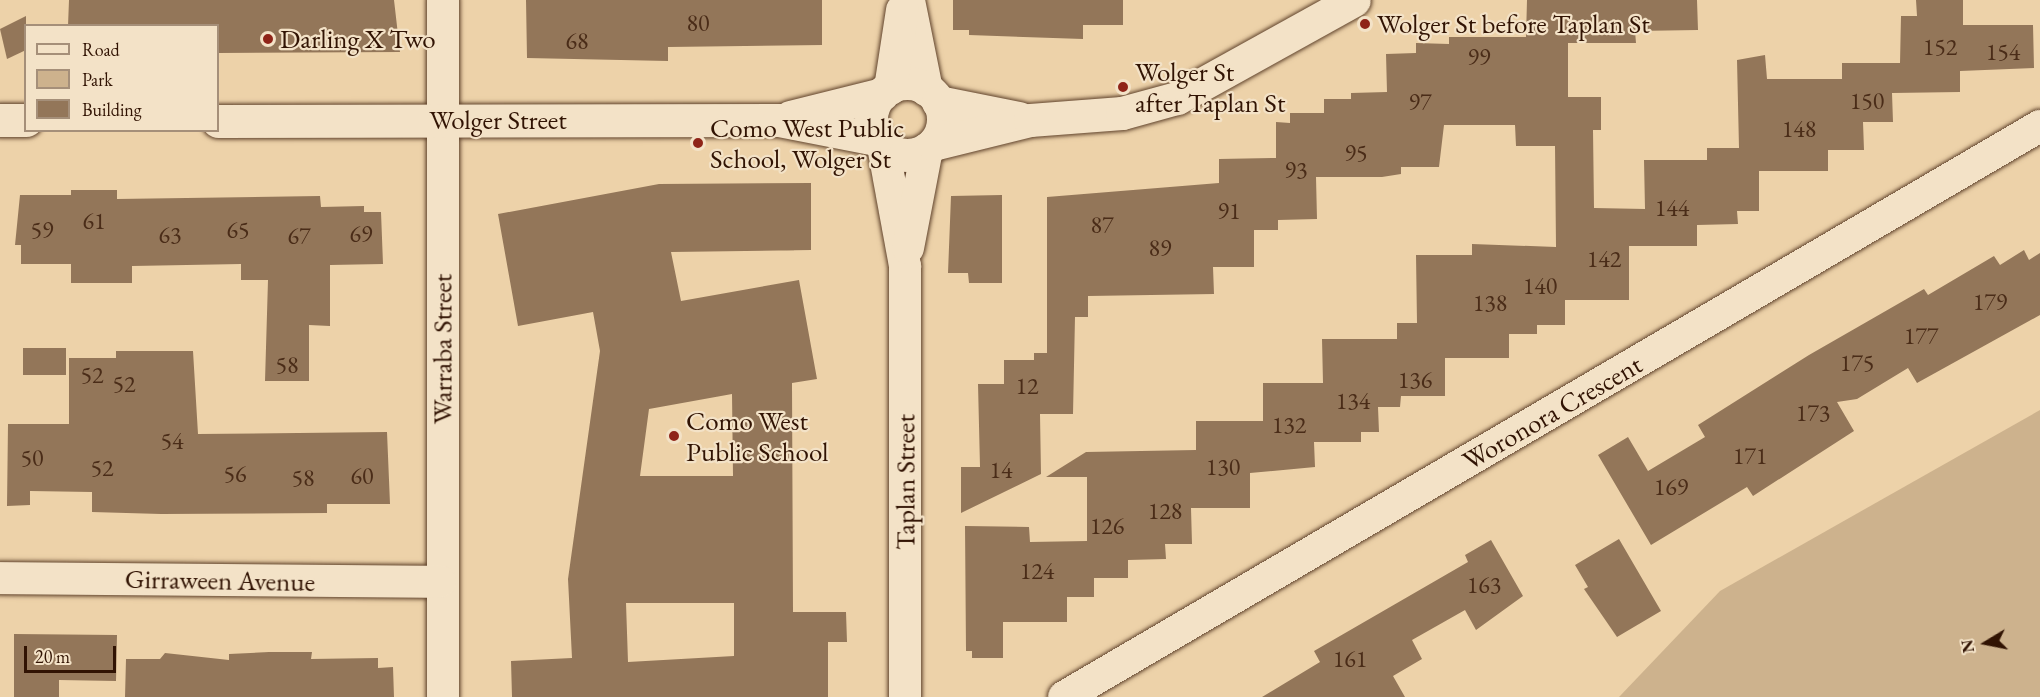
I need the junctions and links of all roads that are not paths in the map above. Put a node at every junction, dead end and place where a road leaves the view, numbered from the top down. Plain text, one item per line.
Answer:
1 (443, 0) edge
2 (906, 0) edge
3 (1353, 0) edge
4 (886, 91) junction
5 (932, 95) junction
6 (0, 120) edge
7 (24, 120) edge
8 (779, 120) junction
9 (1030, 120) junction
10 (219, 121) edge
11 (443, 121) junction
12 (2040, 126) edge
13 (880, 143) junction
14 (930, 146) junction
15 (904, 266) junction
16 (0, 578) edge
17 (440, 582) junction
18 (443, 697) edge
19 (905, 697) edge
20 (1064, 697) edge

1 - 11 street, Warraba Street
2 - 4 street
2 - 5 street
3 - 9 street
4 - 5 street
4 - 8 street, Wolger Street
4 - 13 street
5 - 9 street
5 - 14 street
6 - 7 street
8 - 11 street, Wolger Street
8 - 13 street, Wolger Street
9 - 14 street
10 - 11 street, Wolger Street
11 - 17 street, Warraba Street
12 - 20 street, Woronora Crescent
13 - 14 street
13 - 15 street, Taplan Street
14 - 15 street, Taplan Street
15 - 19 street, Taplan Street
16 - 17 street, Girraween Avenue
17 - 18 street, Warraba Street

